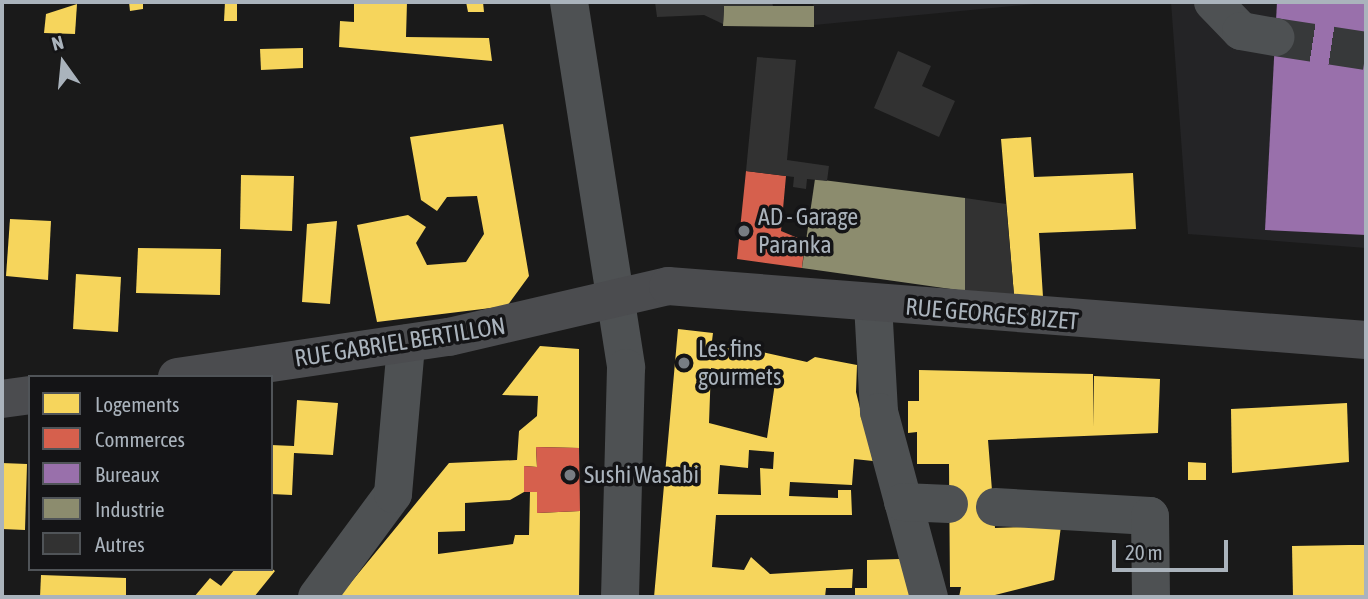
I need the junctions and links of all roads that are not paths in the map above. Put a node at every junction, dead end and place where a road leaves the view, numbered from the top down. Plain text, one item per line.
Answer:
1 (569, 2) edge
2 (1213, 2) edge
3 (1275, 37) tunnel mouth
4 (619, 294) junction
5 (873, 304) junction
6 (1366, 340) edge
7 (406, 344) junction
8 (191, 375) edge
9 (28, 396) edge
10 (2, 399) edge
11 (903, 502) junction
12 (949, 504) dead end
13 (995, 507) dead end
14 (317, 597) edge
15 (620, 597) edge
16 (929, 597) edge
17 (1151, 597) edge

1 - 4 street
2 - 3 street
4 - 5 main road, RUE GEORGES BIZET
4 - 7 main road, RUE GABRIEL BERTILLON
4 - 15 street
5 - 6 main road, RUE GEORGES BIZET
5 - 11 street
7 - 8 main road, RUE GABRIEL BERTILLON
7 - 14 street
9 - 10 main road
11 - 12 street
11 - 16 street
13 - 17 street

